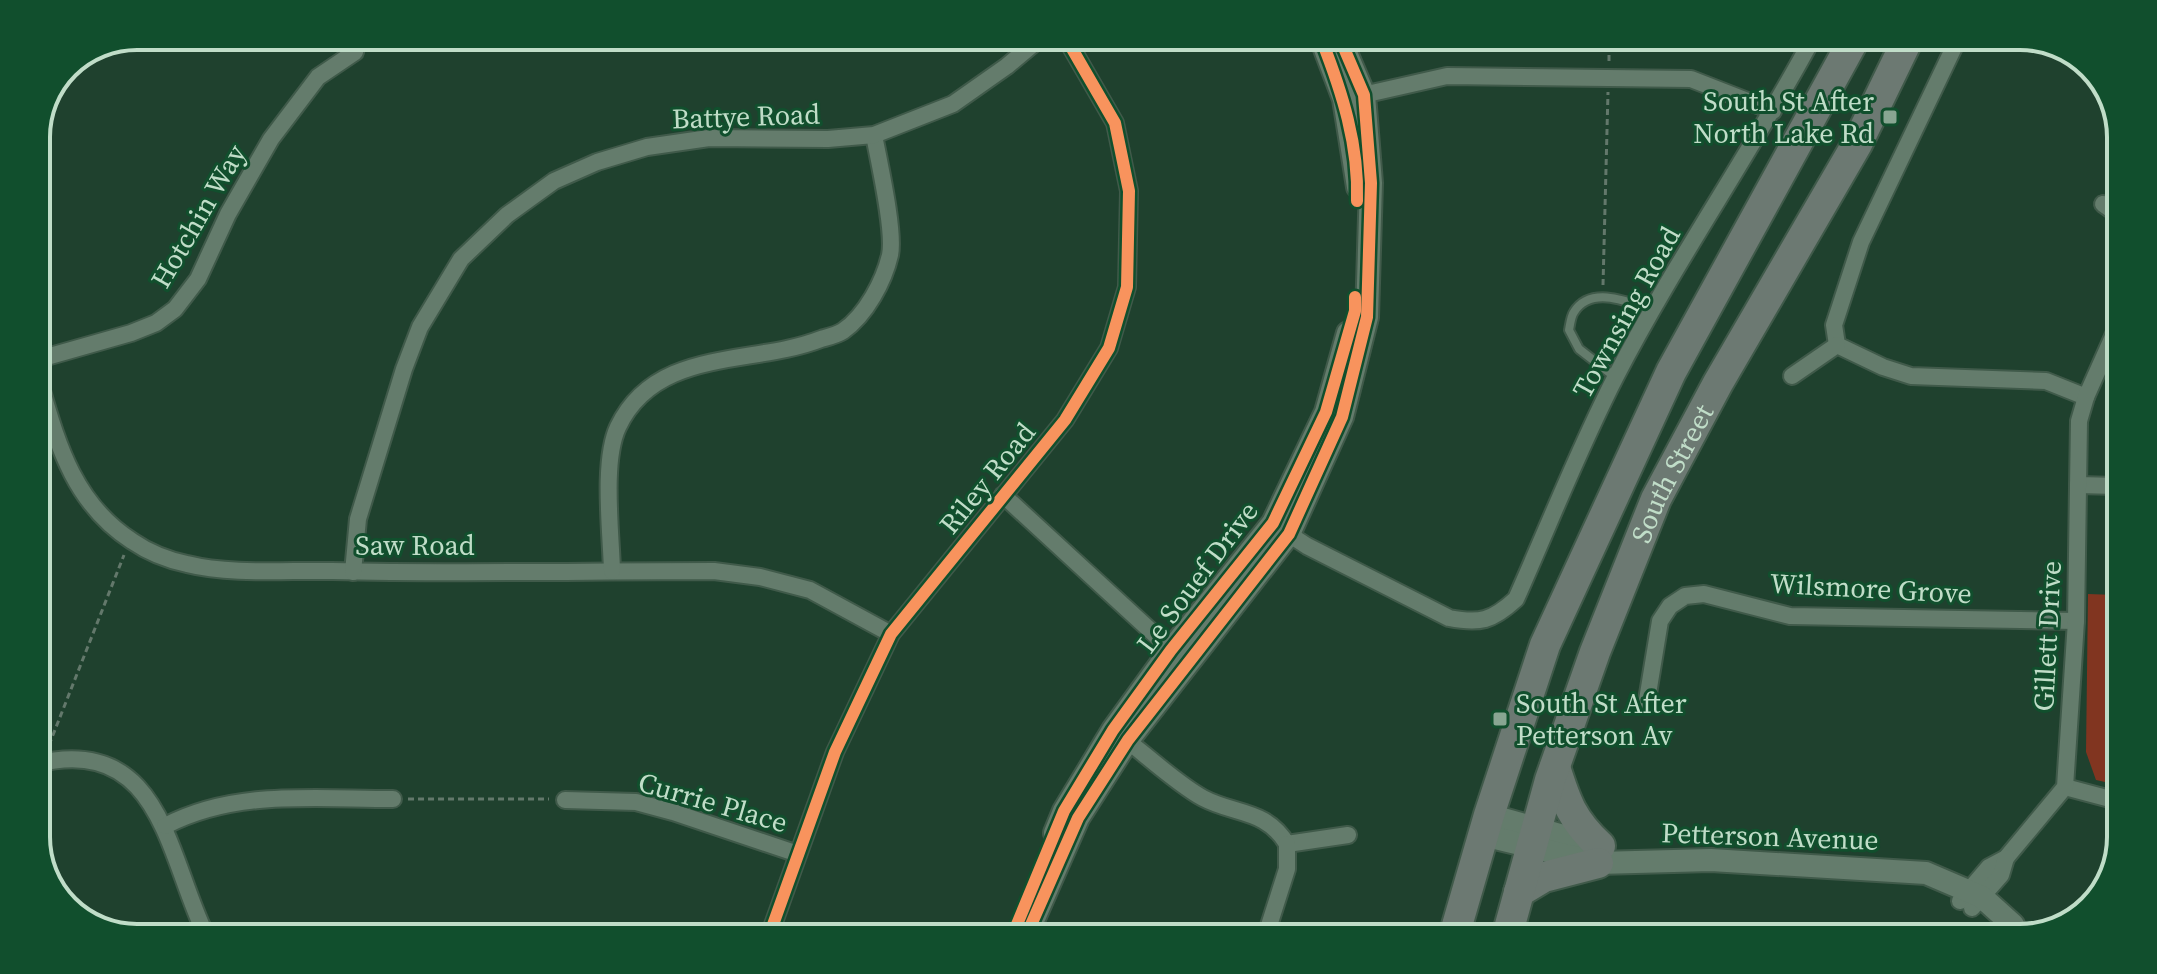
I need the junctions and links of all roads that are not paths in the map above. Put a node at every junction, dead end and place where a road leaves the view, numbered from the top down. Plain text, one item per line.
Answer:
1 (355, 50) edge
2 (1026, 50) edge
3 (1073, 50) edge
4 (1327, 50) edge
5 (1343, 50) edge
6 (1806, 50) edge
7 (1848, 50) edge
8 (1903, 50) edge
9 (1953, 50) edge
10 (1354, 97) junction
11 (1773, 111) junction
12 (874, 135) junction
13 (2103, 204) dead end
14 (2107, 207) edge
15 (1653, 310) junction
16 (1837, 345) junction
17 (2107, 350) edge
18 (50, 356) edge
19 (1792, 376) dead end
20 (1615, 377) junction
21 (2086, 397) junction
22 (50, 418) edge
23 (2078, 485) junction
24 (2107, 486) edge
25 (1003, 495) junction
26 (1281, 528) junction
27 (612, 571) junction
28 (353, 572) junction
29 (2076, 621) junction
30 (891, 634) junction
31 (1180, 657) junction
32 (1647, 700) dead end
33 (1120, 735) junction
34 (50, 761) edge
35 (1555, 767) junction
36 (2065, 787) junction
37 (2107, 798) edge
38 (393, 799) road end
39 (565, 800) road end
40 (1486, 825) junction
41 (165, 826) junction
42 (1348, 835) dead end
43 (1534, 838) junction
44 (1287, 844) junction
45 (798, 854) junction
46 (1599, 854) junction
47 (1519, 892) junction
48 (1971, 900) junction
49 (201, 924) edge
50 (773, 924) edge
51 (1017, 924) edge
52 (1031, 924) edge
53 (1270, 924) edge
54 (1457, 924) edge
55 (1510, 924) edge
56 (1993, 924) edge
57 (2011, 924) edge

1 - 18 street, Hotchin Way
2 - 12 street, Battye Road
3 - 25 street, Riley Road
4 - 10 street, Le Souef Drive
5 - 10 street, Le Souef Drive
6 - 11 street, Townsing Road
7 - 40 highway, South Street
8 - 35 highway, South Street
9 - 16 street
10 - 11 street
10 - 26 street, Le Souef Drive
11 - 15 street, Townsing Road
12 - 27 street
12 - 28 street, Battye Road
13 - 14 street
15 - 20 street, Townsing Road
15 - 20 lane
16 - 19 street
16 - 21 street
17 - 21 street, Gillett Drive
20 - 26 street, Townsing Road
21 - 23 street, Gillett Drive
22 - 28 street, Saw Road
23 - 24 street
23 - 29 street, Gillett Drive
25 - 30 street, Riley Road
25 - 31 street
26 - 31 street, Le Souef Drive
27 - 28 street, Saw Road
27 - 30 street, Saw Road
29 - 32 street, Wilsmore Grove
29 - 36 street, Gillett Drive
30 - 45 street, Riley Road
31 - 33 street, Le Souef Drive
33 - 44 street
33 - 51 street, Le Souef Drive
33 - 52 street, Le Souef Drive
34 - 41 street
35 - 43 highway, South Street
35 - 46 highway
36 - 37 street
36 - 48 street
38 - 41 street
39 - 45 street, Currie Place
40 - 43 street, Petterson Avenue
40 - 54 highway, South Street
41 - 49 street
42 - 44 street
43 - 46 street, Petterson Avenue
43 - 47 highway, South Street
44 - 53 street
45 - 50 street, Riley Road
46 - 47 highway
46 - 48 street, Petterson Avenue
47 - 55 highway, South Street
48 - 56 street, Petterson Avenue
48 - 57 street, Petterson Avenue

